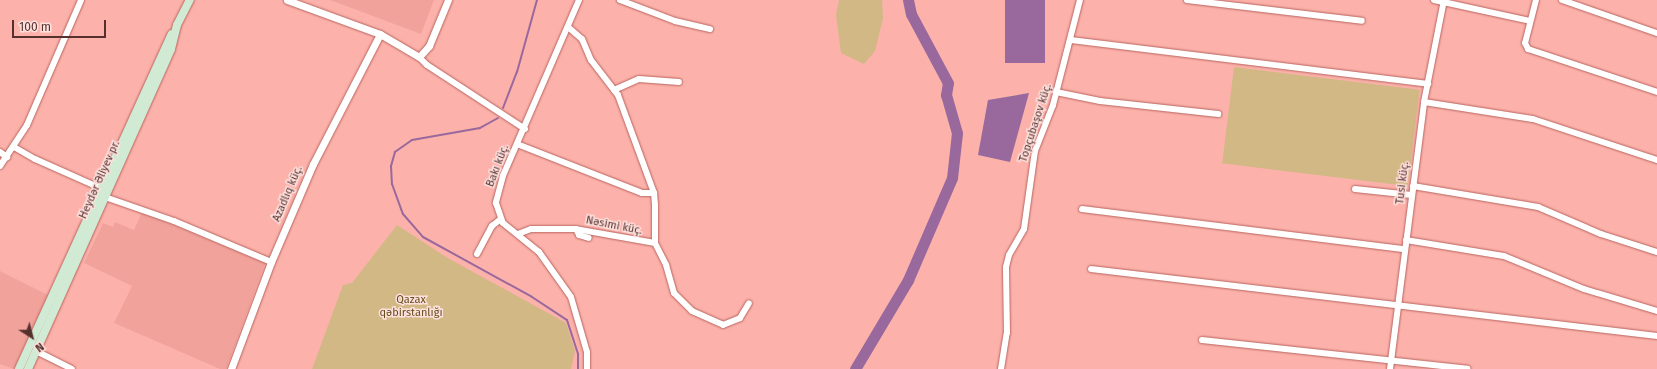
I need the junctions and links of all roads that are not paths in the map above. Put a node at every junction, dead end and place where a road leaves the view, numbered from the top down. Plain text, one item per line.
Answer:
1 (81, 0) edge
2 (190, 0) edge
3 (287, 0) edge
4 (448, 0) edge
5 (579, 0) edge
6 (620, 0) edge
7 (1080, 0) edge
8 (1188, 0) edge
9 (1256, 0) edge
10 (1434, 0) edge
11 (1536, 0) edge
12 (1562, 0) edge
13 (1444, 1) edge
14 (1255, 8) junction
15 (1362, 21) dead end
16 (1530, 21) junction
17 (568, 28) junction
18 (710, 29) dead end
19 (1657, 33) edge
20 (380, 34) junction
21 (1071, 40) junction
22 (419, 57) junction
23 (679, 82) dead end
24 (1428, 84) junction
25 (614, 90) junction
26 (1056, 92) junction
27 (1657, 92) edge
28 (1424, 102) junction
29 (1218, 114) dead end
30 (525, 128) junction
31 (517, 144) junction
32 (14, 147) junction
33 (0, 152) edge
34 (7, 157) junction
35 (1657, 160) edge
36 (0, 166) edge
37 (1413, 186) junction
38 (1355, 189) dead end
39 (101, 193) junction
40 (654, 193) junction
41 (1412, 195) junction
42 (1082, 209) dead end
43 (501, 219) junction
44 (576, 229) junction
45 (518, 234) junction
46 (589, 238) dead end
47 (1406, 240) junction
48 (655, 243) junction
49 (1405, 249) junction
50 (1657, 252) edge
51 (477, 254) dead end
52 (271, 262) junction
53 (1091, 269) dead end
54 (749, 303) dead end
55 (1398, 305) junction
56 (1657, 311) edge
57 (1657, 336) edge
58 (1202, 340) dead end
59 (36, 351) junction
60 (1391, 361) junction
61 (19, 369) edge
62 (28, 369) edge
63 (72, 369) edge
64 (231, 369) edge
65 (587, 369) edge
66 (1001, 369) edge
67 (1390, 369) edge
68 (1467, 369) edge

1 - 32 street
2 - 39 main road
3 - 20 street
4 - 22 street
5 - 17 street, Bakı küç.
6 - 18 street
7 - 21 street, Topçubaşov küç.
8 - 14 street
9 - 14 street
10 - 13 street
11 - 16 street
12 - 19 street
13 - 16 street
13 - 24 street, Tusi küç.
14 - 15 street
16 - 27 street
17 - 25 street, Nəsimi küç.
17 - 30 street, Bakı küç.
20 - 22 street
20 - 52 street, Azadlıq küç.
21 - 24 street
21 - 26 street, Topçubaşov küç.
22 - 30 street
23 - 25 street
24 - 28 street, Tusi küç.
25 - 40 street, Nəsimi küç.
26 - 29 street
26 - 66 street, Topçubaşov küç.
28 - 35 street
28 - 37 street, Tusi küç.
30 - 31 street, Bakı küç.
31 - 40 street
31 - 43 street, Bakı küç.
32 - 34 street
32 - 39 street
33 - 34 street
34 - 36 street
37 - 41 street, Tusi küç.
37 - 50 street
38 - 41 street
39 - 52 street
39 - 59 main road, Heydər Əliyev pr.
39 - 61 main road
40 - 48 street, Nəsimi küç.
41 - 47 street, Tusi küç.
42 - 49 street
43 - 45 street
43 - 51 street
44 - 45 street, Nəsimi küç.
44 - 46 street
44 - 48 street, Nəsimi küç.
45 - 65 street
47 - 49 street, Tusi küç.
47 - 56 street
48 - 54 street
49 - 55 street, Tusi küç.
52 - 64 street, Azadlıq küç.
53 - 55 street
55 - 57 street
55 - 60 street, Tusi küç.
58 - 60 street
59 - 62 main road, Heydər Əliyev pr.
59 - 63 street
60 - 67 street, Tusi küç.
60 - 68 street

